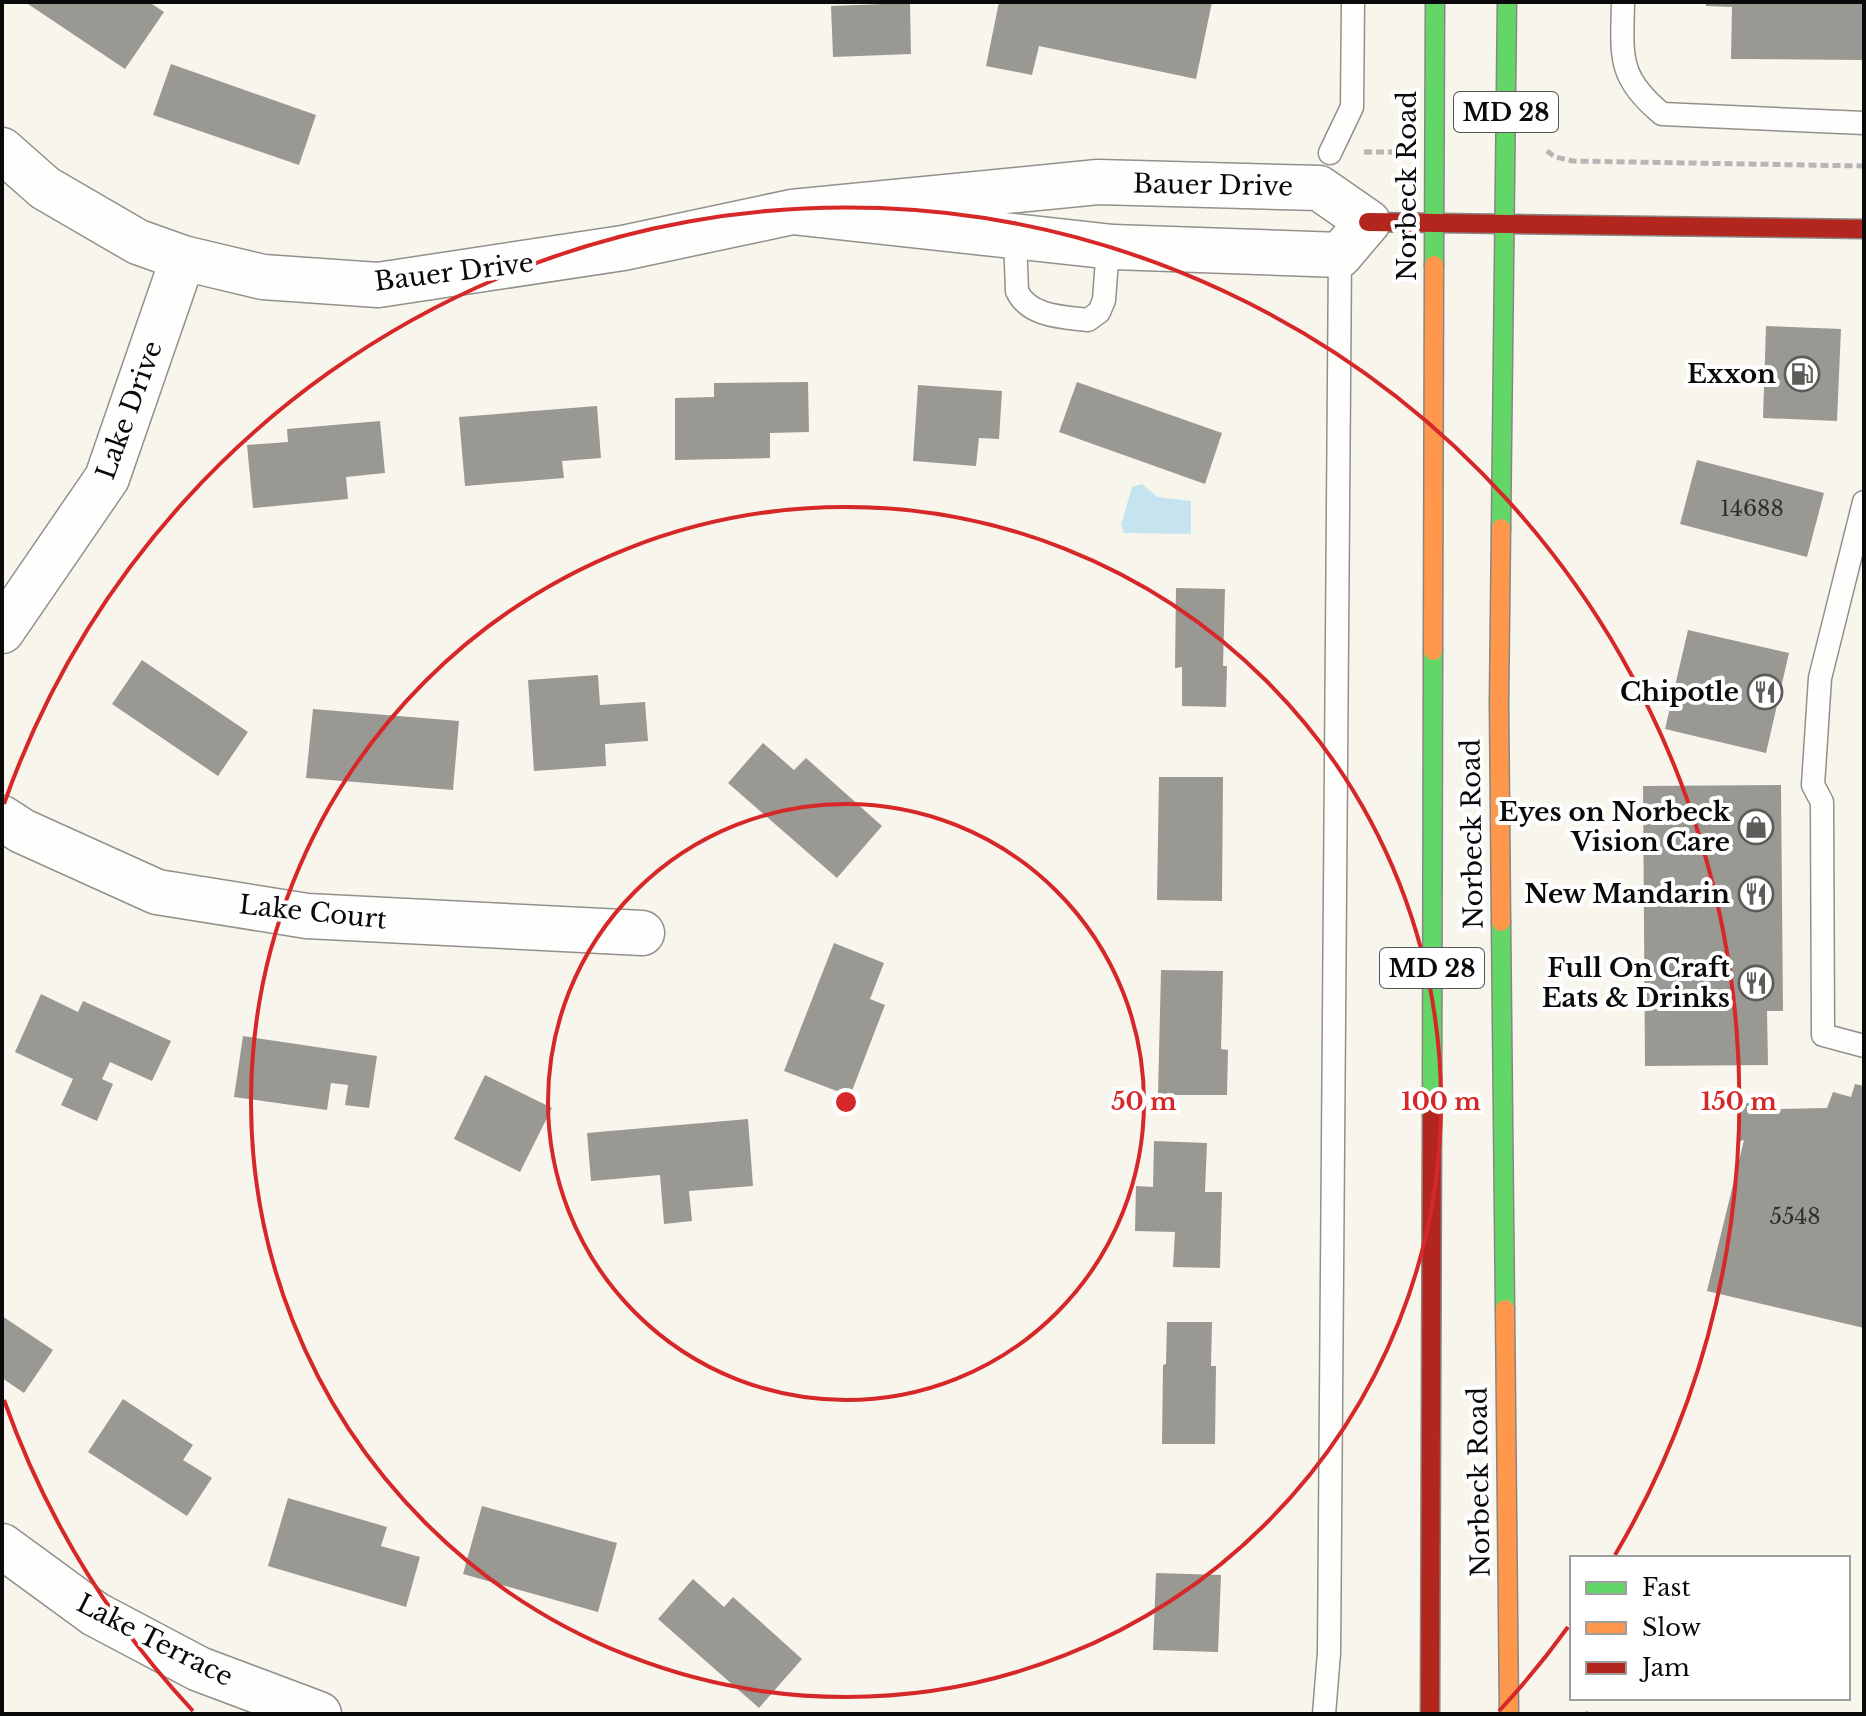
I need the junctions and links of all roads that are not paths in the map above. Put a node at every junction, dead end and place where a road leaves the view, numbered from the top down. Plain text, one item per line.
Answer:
1 (1353, 2) edge
2 (1435, 2) edge
3 (1507, 2) edge
4 (1623, 2) edge
5 (1864, 123) edge
6 (2, 150) edge
7 (1330, 153) joint
8 (1299, 187) junction
9 (792, 212) junction
10 (1368, 222) junction
11 (1435, 223) junction
12 (1506, 223) junction
13 (1864, 229) edge
14 (1015, 237) junction
15 (1108, 247) junction
16 (1340, 255) junction
17 (183, 258) junction
18 (1864, 502) edge
19 (2, 631) edge
20 (2, 818) edge
21 (642, 933) dead end
22 (1864, 1046) edge
23 (2, 1546) edge
24 (319, 1714) edge
25 (1324, 1714) edge
26 (1430, 1714) edge
27 (1509, 1714) edge

1 - 7 lane
2 - 11 main road, Norbeck Road / MD 28
3 - 12 main road, Norbeck Road / MD 28
4 - 5 lane
6 - 17 street, Bauer Drive
7 - 8 street
8 - 9 street, Bauer Drive
8 - 10 street, Bauer Drive
9 - 14 street, Bauer Drive
9 - 17 street, Bauer Drive
10 - 11 main road
10 - 16 street
11 - 12 main road
11 - 26 main road, Norbeck Road / MD 28
12 - 13 main road
12 - 27 main road, Norbeck Road / MD 28
14 - 15 street, Bauer Drive
14 - 15 lane
15 - 16 street, Bauer Drive
16 - 25 lane
17 - 19 street, Lake Drive
18 - 22 lane
20 - 21 street, Lake Court
23 - 24 street, Lake Terrace

